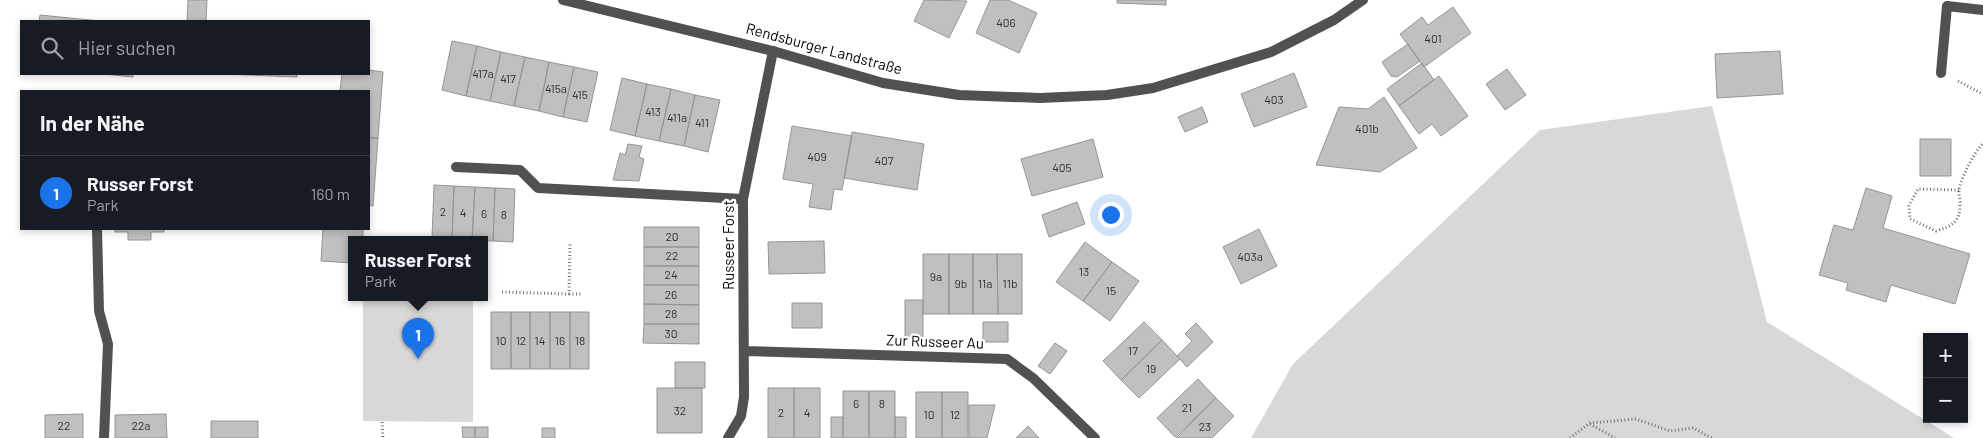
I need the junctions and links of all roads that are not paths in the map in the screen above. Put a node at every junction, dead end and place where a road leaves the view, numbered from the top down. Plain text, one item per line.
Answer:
1 (563, 0) edge
2 (1363, 0) edge
3 (1983, 10) edge
4 (773, 51) junction
5 (1941, 74) road end
6 (456, 167) dead end
7 (743, 199) junction
8 (97, 230) edge
9 (744, 350) junction
10 (104, 438) edge
11 (728, 438) edge
12 (1095, 438) edge

1 - 4 street, Rendsburger Landstraße
2 - 4 street, Rendsburger Landstraße
3 - 5 street
4 - 7 street, Russeer Forst
6 - 7 street
7 - 9 street, Russeer Forst
8 - 10 street
9 - 11 street, Russeer Forst
9 - 12 street, Zur Russeer Au

